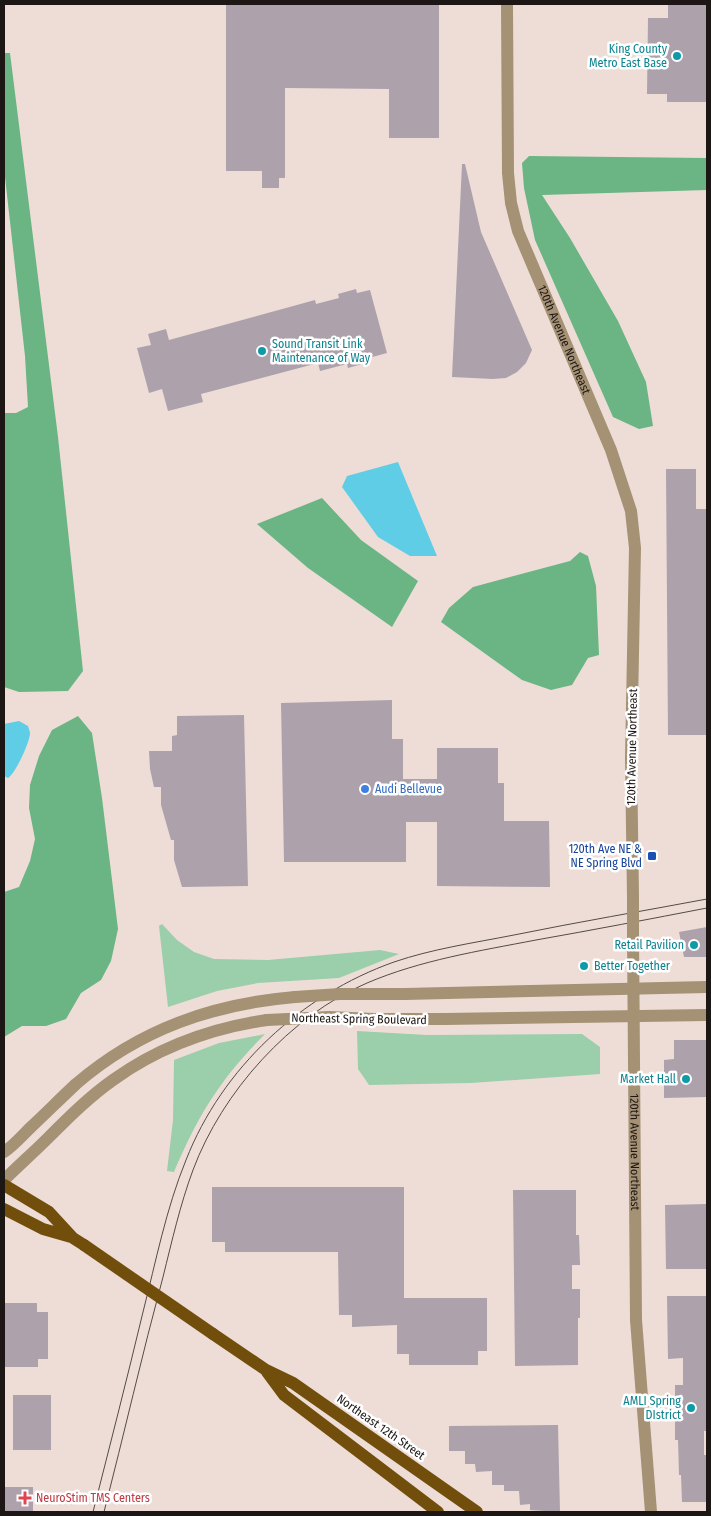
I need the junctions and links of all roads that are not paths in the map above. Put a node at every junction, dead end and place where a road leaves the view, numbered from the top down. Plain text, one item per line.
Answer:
1 (507, 4) edge
2 (707, 987) edge
3 (633, 989) junction
4 (633, 1016) junction
5 (707, 1016) edge
6 (4, 1152) edge
7 (4, 1180) edge
8 (4, 1185) edge
9 (4, 1209) edge
10 (78, 1241) junction
11 (266, 1370) junction
12 (438, 1512) edge
13 (477, 1512) edge
14 (651, 1512) edge

1 - 3 street, 120th Avenue Northeast, bridge
2 - 3 street, Northeast Spring Boulevard
3 - 4 street, 120th Avenue Northeast
3 - 6 street, Northeast Spring Boulevard, bridge
4 - 5 street, Northeast Spring Boulevard
4 - 7 street, Northeast Spring Boulevard, bridge
4 - 14 street, 120th Avenue Northeast
8 - 10 main road, Northeast 12th Street
9 - 10 main road, Northeast 12th Street
10 - 11 main road, Northeast 12th Street, bridge
11 - 12 main road, Northeast 12th Street
11 - 13 main road, Northeast 12th Street

